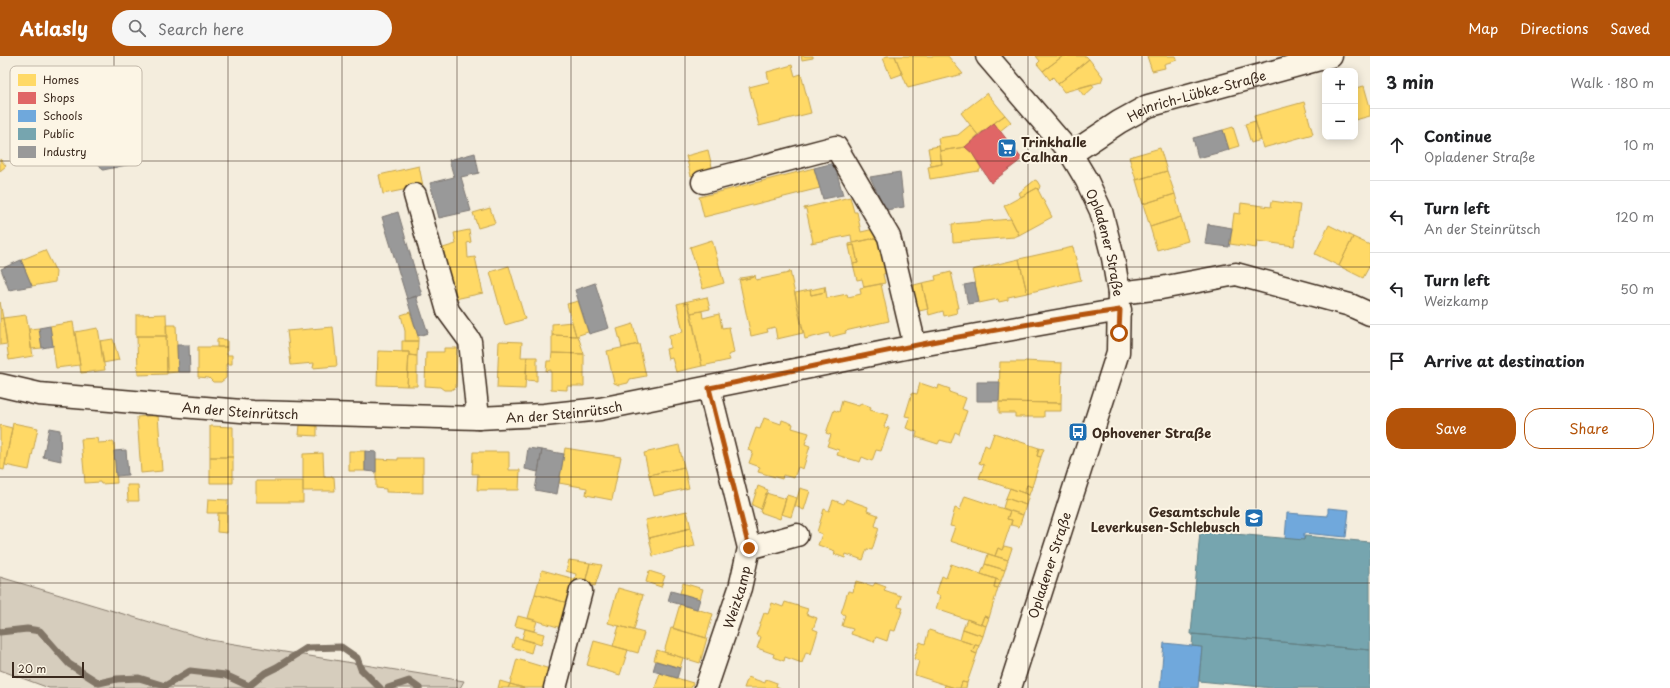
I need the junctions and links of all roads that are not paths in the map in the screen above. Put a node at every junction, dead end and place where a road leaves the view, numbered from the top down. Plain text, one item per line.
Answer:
1 (987, 56) edge
2 (1331, 56) edge
3 (1071, 154) junction
4 (703, 182) dead end
5 (415, 195) dead end
6 (1119, 302) junction
7 (1369, 311) edge
8 (915, 346) junction
9 (0, 385) edge
10 (709, 388) junction
11 (478, 418) junction
12 (797, 535) dead end
13 (749, 548) junction
14 (581, 591) dead end
15 (555, 688) edge
16 (706, 688) edge
17 (1010, 688) edge

1 - 3 street, Opladener Straße
2 - 3 street, Heinrich-Lübke-Straße
3 - 6 street, Opladener Straße
4 - 8 street
5 - 11 street
6 - 7 street
6 - 8 street, An der Steinrütsch
6 - 17 street, Opladener Straße
8 - 10 street, An der Steinrütsch
9 - 11 street, An der Steinrütsch
10 - 11 street, An der Steinrütsch
10 - 13 street, Weizkamp
12 - 13 street
13 - 16 street, Weizkamp
14 - 15 street

